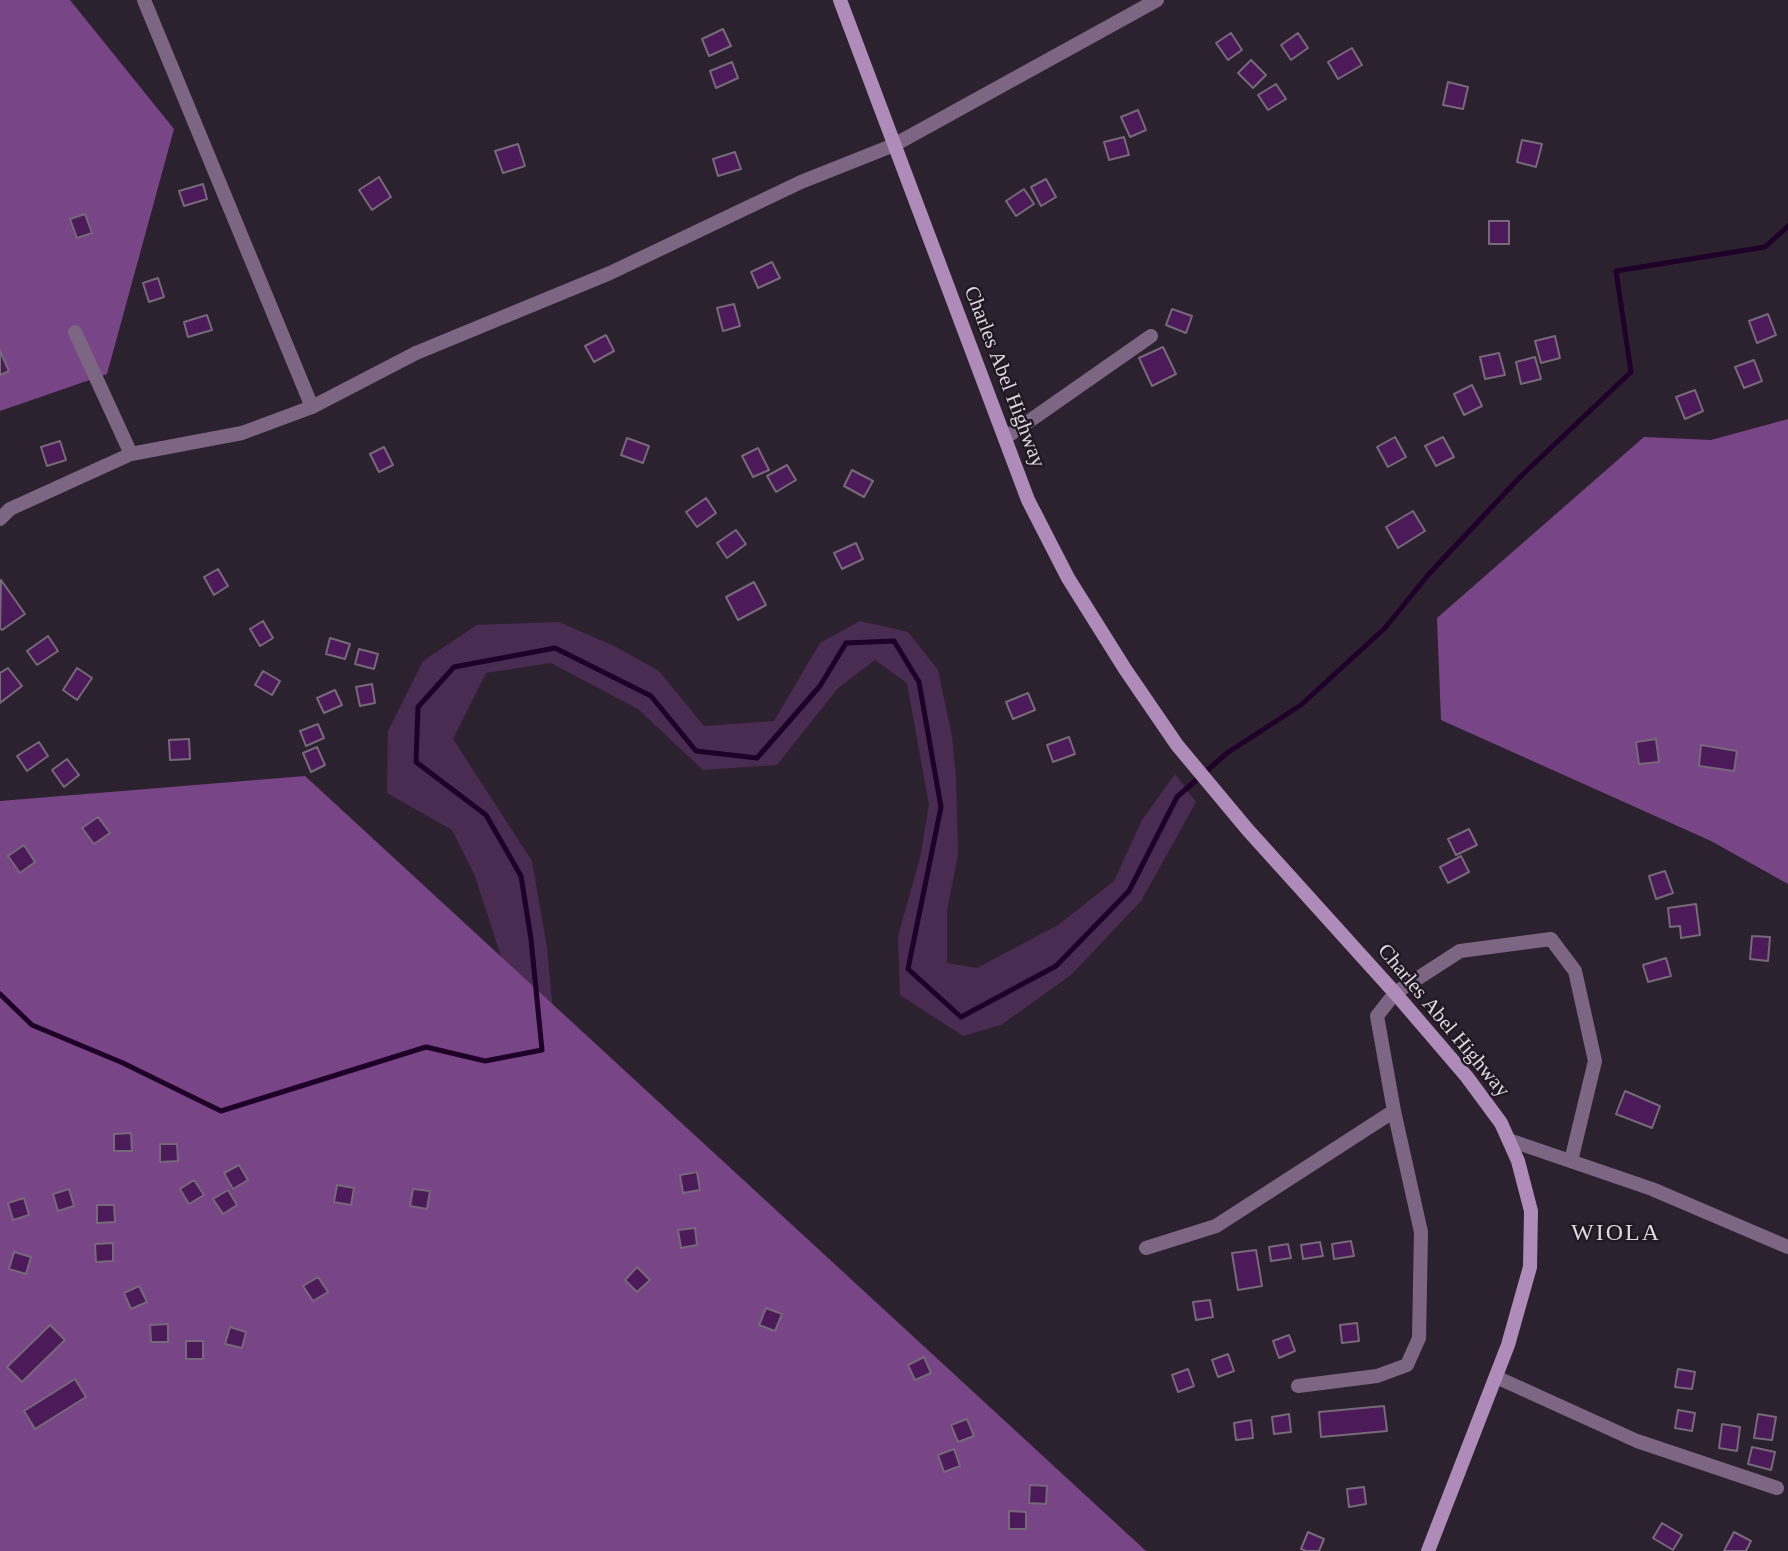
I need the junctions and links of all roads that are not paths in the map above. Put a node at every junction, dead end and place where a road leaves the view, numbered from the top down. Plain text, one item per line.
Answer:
1 (144, 0) edge
2 (840, 0) edge
3 (1157, 0) edge
4 (894, 145) junction
5 (75, 332) dead end
6 (1151, 336) dead end
7 (312, 407) junction
8 (1005, 438) junction
9 (131, 454) junction
10 (0, 519) edge
11 (1395, 993) junction
12 (1394, 1111) junction
13 (1509, 1140) junction
14 (1571, 1161) junction
15 (1788, 1247) edge
16 (1146, 1248) dead end
17 (1496, 1377) junction
18 (1298, 1386) dead end
19 (1777, 1488) dead end
20 (1428, 1551) edge

1 - 7 street
2 - 4 main road, Charles Abel Highway
3 - 4 street
4 - 7 street
4 - 8 main road, Charles Abel Highway
5 - 9 street
6 - 8 street
7 - 9 street
8 - 11 main road, Charles Abel Highway
9 - 10 street
11 - 12 street
11 - 13 main road, Charles Abel Highway
11 - 14 street
12 - 16 street
12 - 18 street
13 - 14 street
13 - 17 main road, Charles Abel Highway
14 - 15 street
17 - 19 street
17 - 20 main road, Charles Abel Highway

